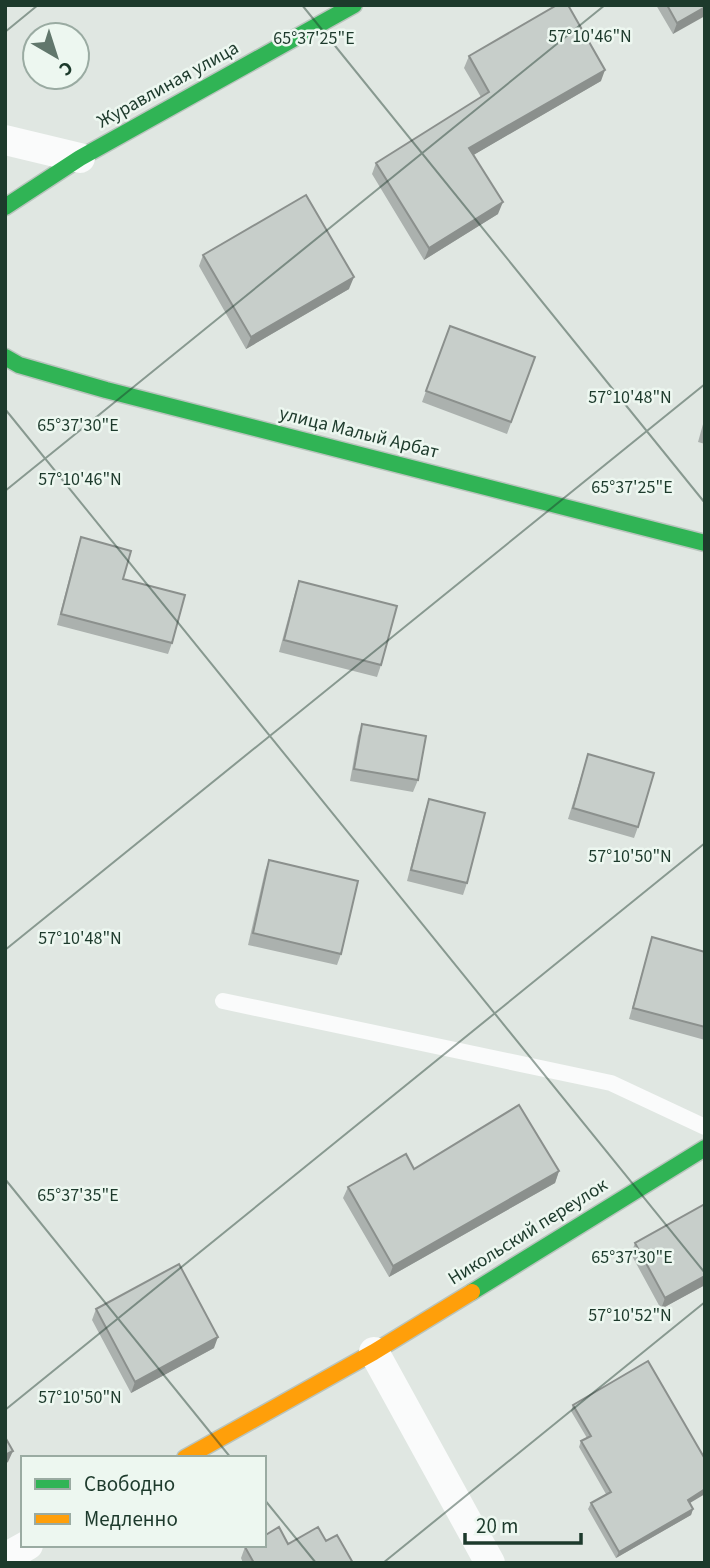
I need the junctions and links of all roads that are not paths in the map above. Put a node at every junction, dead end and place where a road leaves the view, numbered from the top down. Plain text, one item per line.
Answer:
1 (343, 8) edge
2 (5, 140) edge
3 (80, 158) junction
4 (5, 207) edge
5 (5, 357) edge
6 (705, 543) edge
7 (223, 1000) dead end
8 (705, 1127) edge
9 (705, 1148) edge
10 (374, 1352) junction
11 (189, 1456) edge
12 (24, 1547) edge
13 (5, 1558) edge
14 (490, 1563) edge

1 - 3 street, Журавлиная улица
2 - 3 street
3 - 4 street, Журавлиная улица
5 - 6 street, улица Малый Арбат
7 - 8 lane
9 - 10 street, Никольский переулок
10 - 11 street, Никольский переулок
10 - 14 street
12 - 13 street

